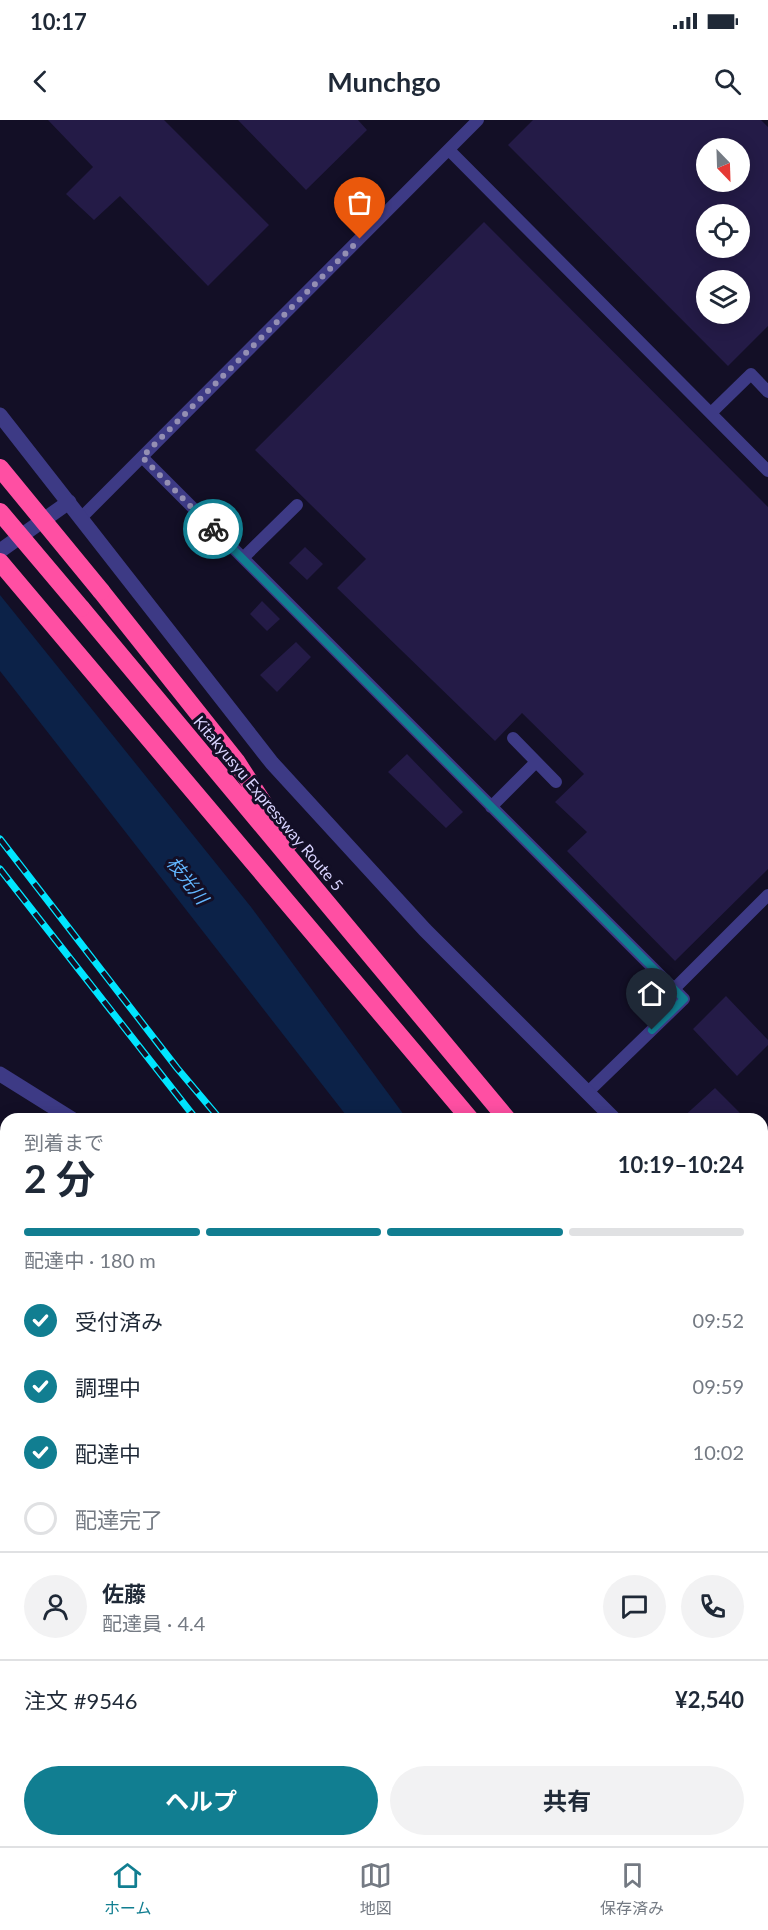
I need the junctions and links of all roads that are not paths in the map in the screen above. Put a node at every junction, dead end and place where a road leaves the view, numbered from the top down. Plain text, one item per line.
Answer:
1 (478, 120) edge
2 (449, 150) junction
3 (768, 392) edge
4 (711, 413) junction
5 (0, 416) edge
6 (142, 457) junction
7 (0, 468) edge
8 (768, 471) edge
9 (69, 502) junction
10 (297, 505) dead end
11 (0, 512) edge
12 (81, 518) junction
13 (1, 557) edge
14 (243, 558) junction
15 (513, 738) dead end
16 (536, 762) junction
17 (556, 782) dead end
18 (491, 807) junction
19 (768, 895) edge
20 (334, 912) junction
21 (674, 989) junction
22 (0, 1074) edge
23 (588, 1092) junction
24 (62, 1113) edge
25 (465, 1113) edge
26 (502, 1113) edge
27 (608, 1113) edge

1 - 2 lane
2 - 4 lane
2 - 6 lane
3 - 4 lane
4 - 8 lane
5 - 9 street
6 - 12 lane
6 - 14 lane
7 - 20 highway, bridge
9 - 12 street
9 - 13 street
10 - 14 lane
11 - 20 highway, Kitakyusyu Expressway Route 5, bridge
12 - 23 street
13 - 25 highway
14 - 18 lane
15 - 16 lane
16 - 17 lane
16 - 18 lane
18 - 21 lane
19 - 21 lane
20 - 26 highway, Kitakyusyu Expressway Route 5
21 - 23 lane
22 - 24 street
23 - 27 street

